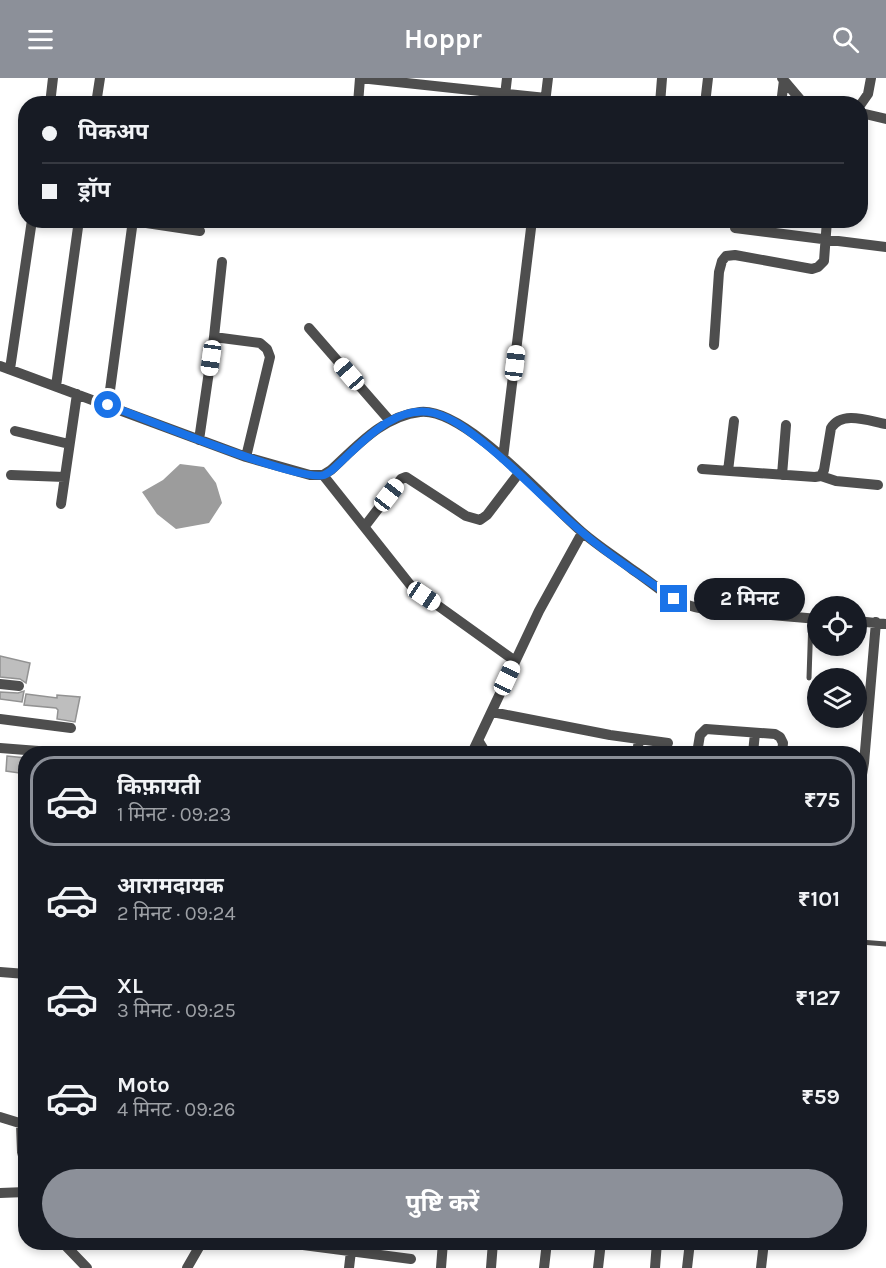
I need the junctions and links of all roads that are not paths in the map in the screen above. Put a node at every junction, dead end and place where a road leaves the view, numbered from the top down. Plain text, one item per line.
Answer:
1 (53, 78) edge
2 (99, 78) edge
3 (360, 78) edge
4 (507, 78) edge
5 (548, 78) edge
6 (662, 78) edge
7 (708, 78) edge
8 (871, 78) edge
9 (783, 79) edge
10 (397, 80) edge
11 (51, 96) edge
12 (97, 96) edge
13 (359, 96) edge
14 (487, 96) edge
15 (504, 96) edge
16 (546, 96) edge
17 (661, 96) edge
18 (706, 96) edge
19 (782, 96) edge
20 (797, 96) edge
21 (867, 96) edge
22 (868, 115) edge
23 (886, 119) edge
24 (31, 228) edge
25 (78, 228) edge
26 (132, 228) edge
27 (180, 228) edge
28 (531, 228) edge
29 (735, 228) dead end
30 (826, 228) edge
31 (200, 231) dead end
32 (825, 238) junction
33 (886, 247) edge
34 (222, 262) dead end
35 (309, 328) dead end
36 (214, 337) junction
37 (714, 345) dead end
38 (5, 368) edge
39 (56, 386) junction
40 (76, 394) junction
41 (108, 405) junction
42 (390, 421) junction
43 (734, 421) dead end
44 (886, 424) edge
45 (786, 425) dead end
46 (15, 431) dead end
47 (199, 440) junction
48 (69, 444) junction
49 (246, 457) junction
50 (503, 458) junction
51 (702, 469) dead end
52 (728, 471) junction
53 (519, 473) junction
54 (11, 475) dead end
55 (322, 475) junction
56 (782, 475) junction
57 (821, 476) junction
58 (65, 477) junction
59 (878, 485) dead end
60 (61, 504) dead end
61 (365, 526) junction
62 (582, 533) junction
63 (807, 618) edge
64 (881, 623) edge
65 (515, 661) junction
66 (0, 684) edge
67 (19, 686) dead end
68 (492, 712) junction
69 (0, 719) edge
70 (71, 728) dead end
71 (755, 733) junction
72 (478, 740) junction
73 (639, 740) junction
74 (668, 742) dead end
75 (475, 746) edge
76 (482, 746) edge
77 (639, 746) edge
78 (698, 746) edge
79 (754, 746) edge
80 (783, 746) edge
81 (866, 746) edge
82 (0, 748) edge
83 (18, 749) edge
84 (867, 943) edge
85 (886, 944) edge
86 (0, 972) edge
87 (18, 973) edge
88 (0, 1117) edge
89 (18, 1123) edge
90 (18, 1192) edge
91 (0, 1193) edge
92 (70, 1250) edge
93 (198, 1250) edge
94 (343, 1250) edge
95 (442, 1250) edge
96 (492, 1250) edge
97 (546, 1250) edge
98 (600, 1250) edge
99 (656, 1250) edge
100 (689, 1250) edge
101 (763, 1250) edge
102 (351, 1251) junction
103 (411, 1259) dead end
104 (87, 1268) edge
105 (188, 1268) edge
106 (349, 1268) edge
107 (441, 1268) edge
108 (491, 1268) edge
109 (544, 1268) edge
110 (598, 1268) edge
111 (655, 1268) edge
112 (687, 1268) edge
113 (761, 1268) edge

1 - 11 street
2 - 12 street
3 - 10 street
3 - 13 street
4 - 15 street
5 - 16 street
6 - 17 street
7 - 18 street
8 - 21 street
9 - 19 street
9 - 20 street
10 - 14 street
22 - 23 street
24 - 38 street
25 - 39 street
26 - 41 street
27 - 31 street
28 - 50 street
29 - 32 street
30 - 32 street
32 - 33 street
32 - 37 street
34 - 36 street
35 - 42 street
36 - 47 street
36 - 49 street
38 - 39 street
39 - 40 street
40 - 41 street
40 - 48 street
41 - 47 street
42 - 50 street
42 - 55 street
43 - 52 street
44 - 57 street
45 - 56 street
46 - 48 street
47 - 49 street
48 - 58 street
49 - 55 street
50 - 53 street
51 - 52 street
52 - 56 street
53 - 61 street
53 - 62 street
54 - 58 street
55 - 61 street
56 - 57 street
57 - 59 street
58 - 60 street
61 - 65 street
62 - 63 street
62 - 65 street
64 - 81 street
65 - 68 street
66 - 67 street
68 - 72 street
68 - 73 street
69 - 70 street
71 - 78 street
71 - 79 street
71 - 80 street
72 - 75 street
72 - 76 street
73 - 74 street
73 - 77 street
82 - 83 street
84 - 85 lane
86 - 87 street
88 - 89 street
90 - 91 street
92 - 104 street
93 - 105 street
94 - 102 street
95 - 107 street
96 - 108 street
97 - 109 street
98 - 110 street
99 - 111 street
100 - 112 street
101 - 113 street
102 - 103 street
102 - 106 street

